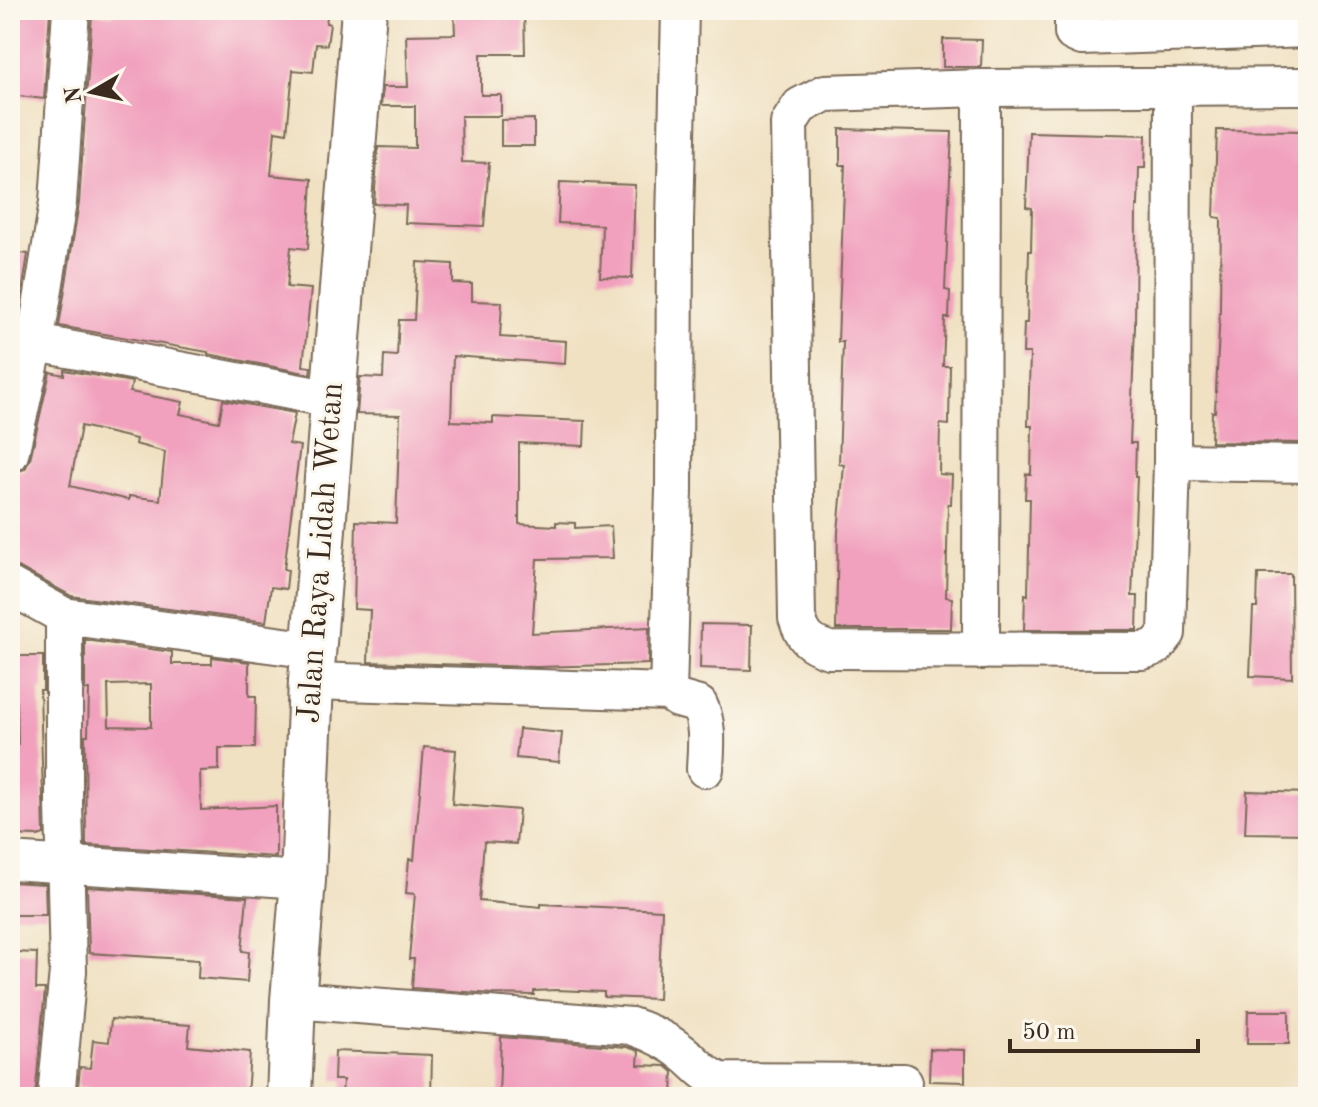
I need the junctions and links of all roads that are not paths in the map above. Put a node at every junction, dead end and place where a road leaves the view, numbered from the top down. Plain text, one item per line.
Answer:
1 (71, 10) edge
2 (364, 10) edge
3 (680, 10) edge
4 (1073, 10) edge
5 (1308, 29) edge
6 (1308, 86) edge
7 (1173, 87) junction
8 (982, 88) junction
9 (22, 341) edge
10 (332, 399) junction
11 (10, 454) edge
12 (1172, 462) junction
13 (1308, 464) edge
14 (10, 586) edge
15 (64, 616) junction
16 (981, 651) junction
17 (312, 666) junction
18 (668, 692) junction
19 (705, 769) dead end
20 (10, 861) edge
21 (65, 866) junction
22 (303, 880) junction
23 (293, 1000) junction
24 (904, 1082) dead end
25 (56, 1097) edge
26 (289, 1097) edge

1 - 9 street
2 - 10 main road, Jalan Raya Lidah Wetan
3 - 18 street
4 - 5 street
6 - 7 street
7 - 8 street
7 - 12 street
8 - 16 street
8 - 16 street
9 - 10 street
9 - 11 street
10 - 17 main road, Jalan Raya Lidah Wetan
12 - 13 street
12 - 16 street
14 - 15 street
15 - 17 street
15 - 21 street
17 - 18 street
17 - 22 main road, Jalan Raya Lidah Wetan
18 - 19 street
20 - 21 street
21 - 22 street
21 - 25 street
22 - 23 main road, Jalan Raya Lidah Wetan
23 - 24 street
23 - 26 main road, Jalan Raya Lidah Wetan

